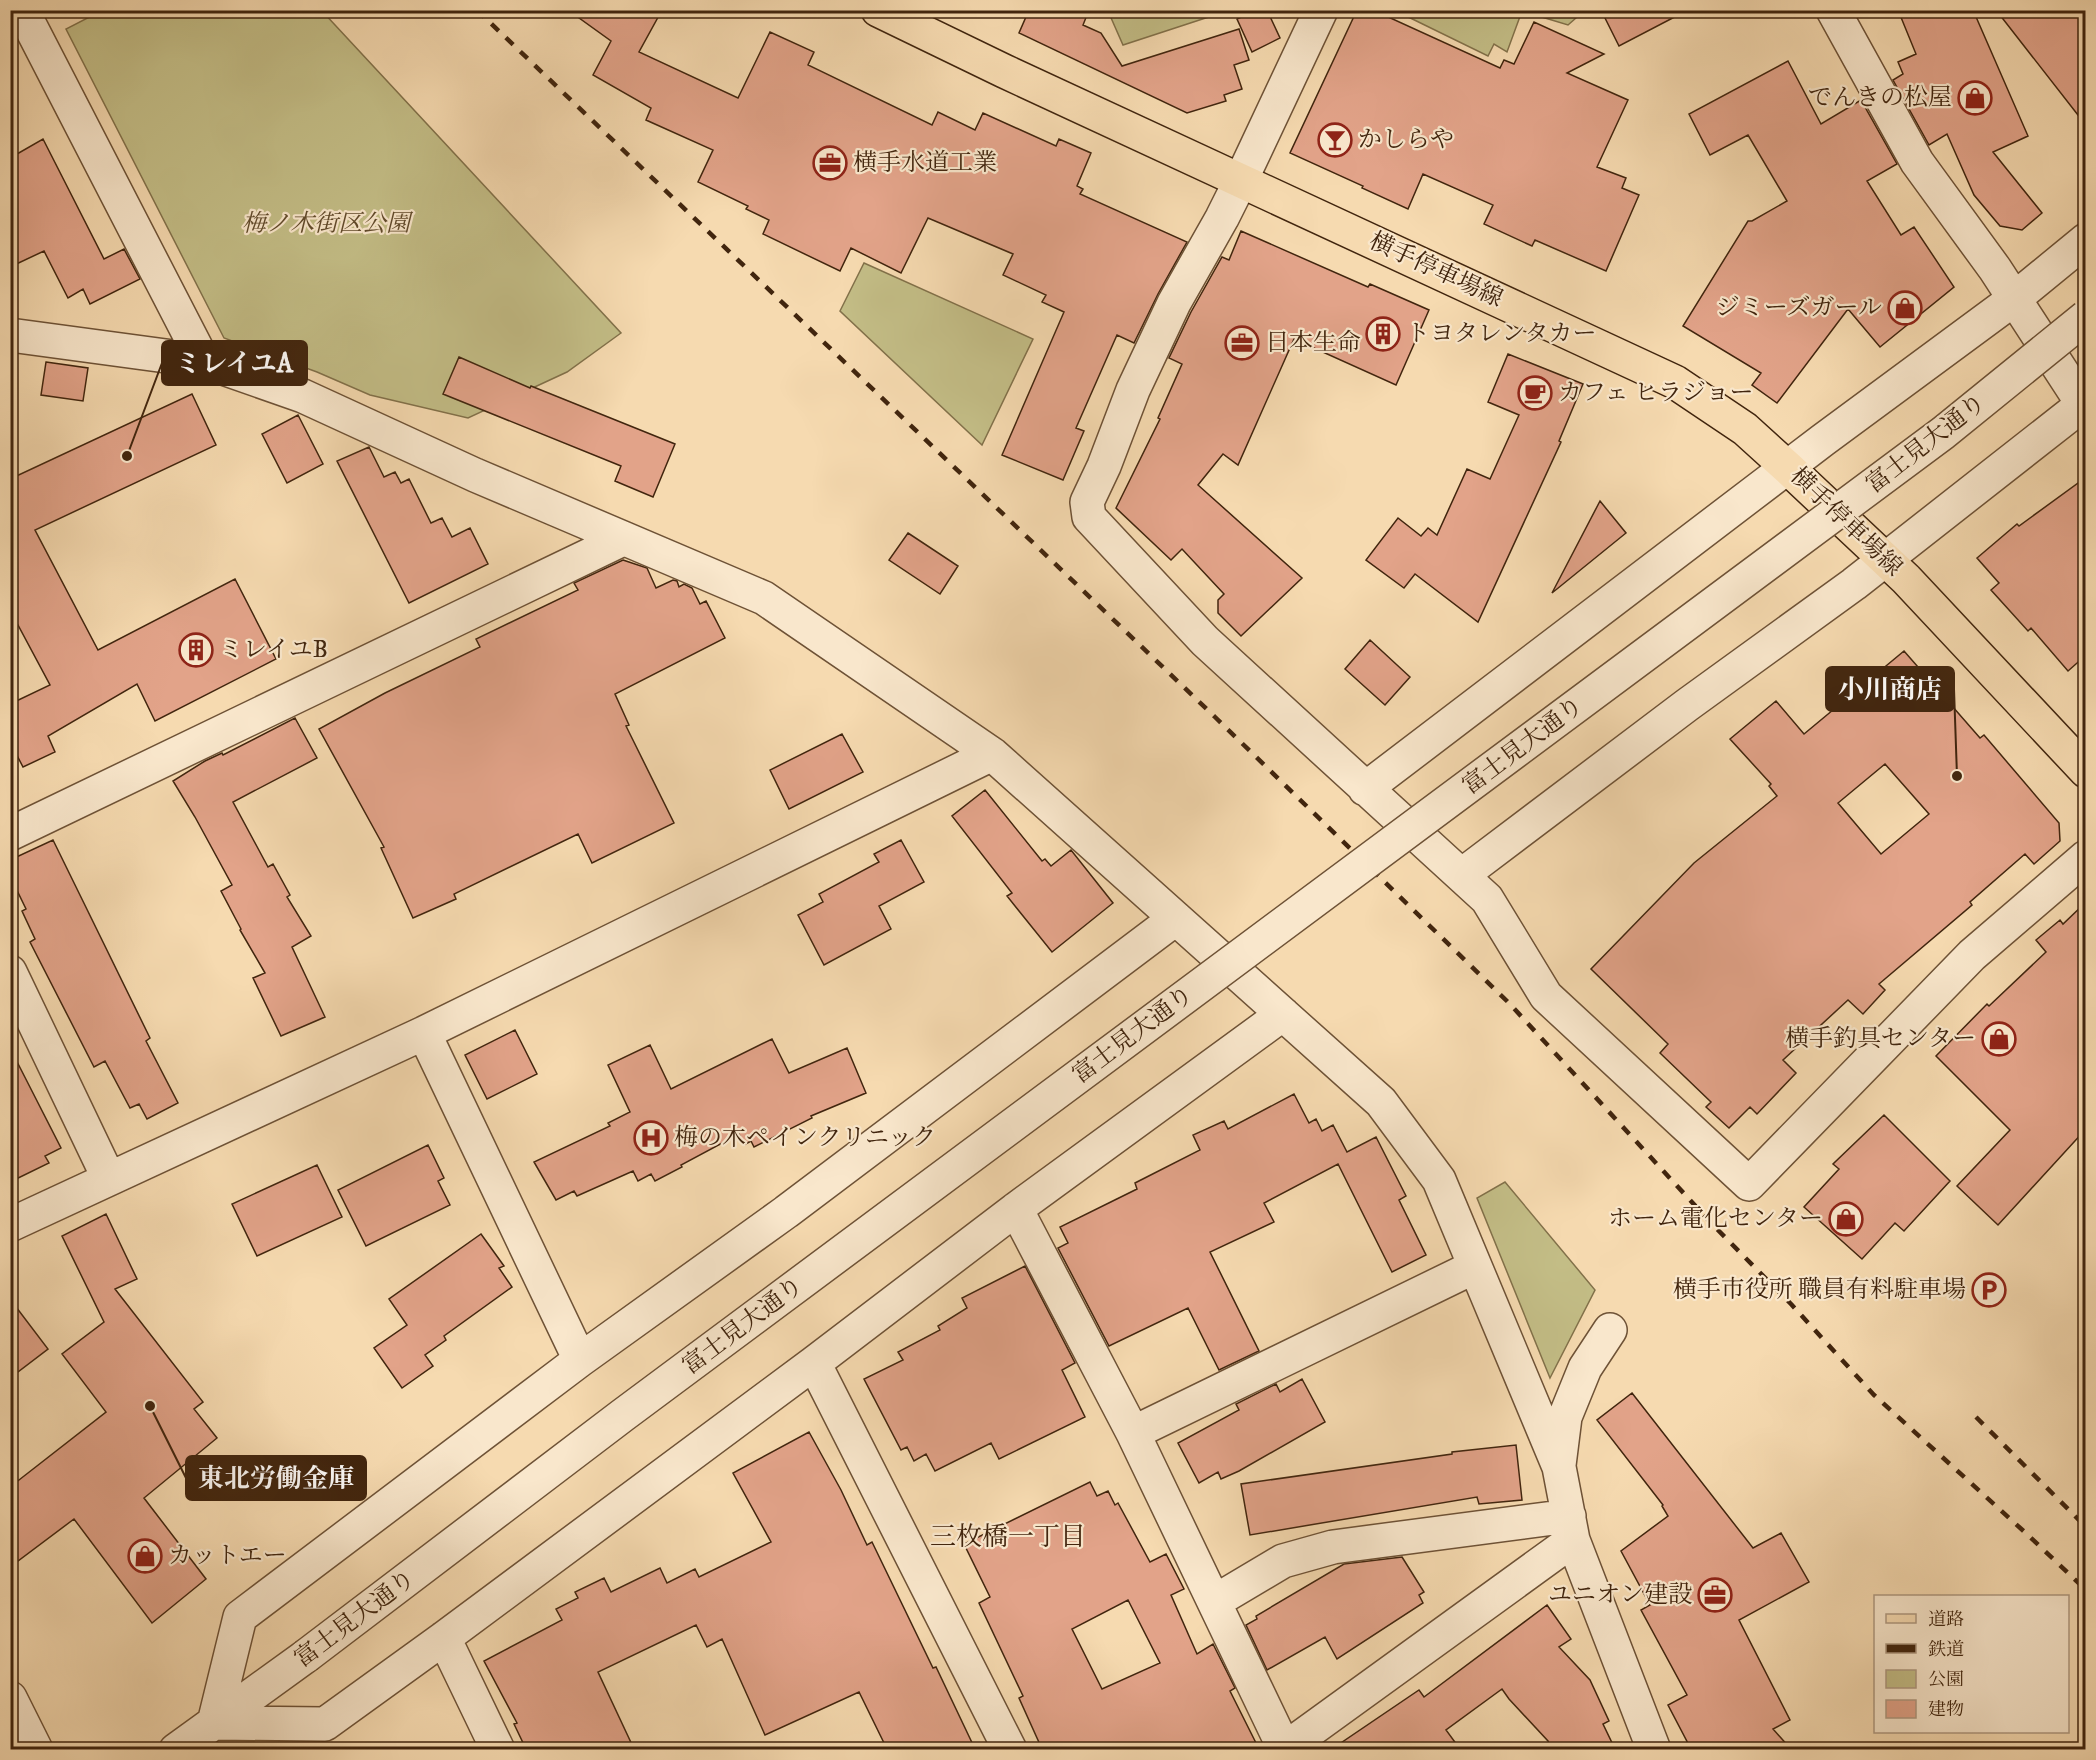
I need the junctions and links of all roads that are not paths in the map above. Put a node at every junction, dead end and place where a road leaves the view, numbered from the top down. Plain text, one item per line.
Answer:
1 (22, 10) edge
2 (878, 10) edge
3 (1321, 10) edge
4 (1833, 10) edge
5 (1241, 180) junction
6 (2085, 240) edge
7 (2014, 299) junction
8 (2085, 317) edge
9 (10, 335) edge
10 (203, 361) junction
11 (2084, 405) edge
12 (1788, 468) junction
13 (623, 539) junction
14 (1884, 558) junction
15 (992, 754) junction
16 (2085, 771) edge
17 (1365, 789) junction
18 (10, 834) edge
19 (2085, 857) edge
20 (1462, 875) junction
21 (1175, 919) junction
22 (10, 972) edge
23 (1283, 1014) junction
24 (424, 1033) junction
25 (109, 1179) junction
26 (1016, 1209) junction
27 (10, 1225) edge
28 (1474, 1267) junction
29 (1610, 1330) dead end
30 (580, 1359) junction
31 (814, 1363) junction
32 (1133, 1433) junction
33 (1559, 1467) junction
34 (1571, 1528) junction
35 (1214, 1602) junction
36 (444, 1638) junction
37 (10, 1698) edge
38 (214, 1723) junction
39 (36, 1749) edge
40 (176, 1749) edge
41 (498, 1749) edge
42 (1010, 1749) edge
43 (1284, 1749) edge
44 (1654, 1749) edge

1 - 10 street
2 - 5 main road, 横手停車場線
3 - 5 street
4 - 7 street
5 - 12 main road, 横手停車場線
5 - 17 street
6 - 7 street
7 - 11 street
7 - 12 street
8 - 38 street, 富士見大通り, bridge
9 - 10 street
10 - 13 street
11 - 14 street
12 - 14 main road, 横手停車場線
12 - 17 street
13 - 15 street
13 - 18 street
14 - 16 main road, 横手停車場線
14 - 20 street
15 - 21 street
15 - 24 street
17 - 20 street
19 - 20 street
21 - 23 street
21 - 30 street
22 - 25 street
23 - 26 street
23 - 28 street
24 - 25 street
24 - 30 street
25 - 27 street
26 - 31 street
26 - 32 street
28 - 32 street
28 - 33 street
29 - 33 street
30 - 38 street
31 - 36 street
31 - 42 street
32 - 35 street
33 - 34 street
34 - 35 street
34 - 43 street
34 - 44 street
35 - 43 street
36 - 38 street
36 - 41 street
37 - 39 street
38 - 40 street, 富士見大通り

